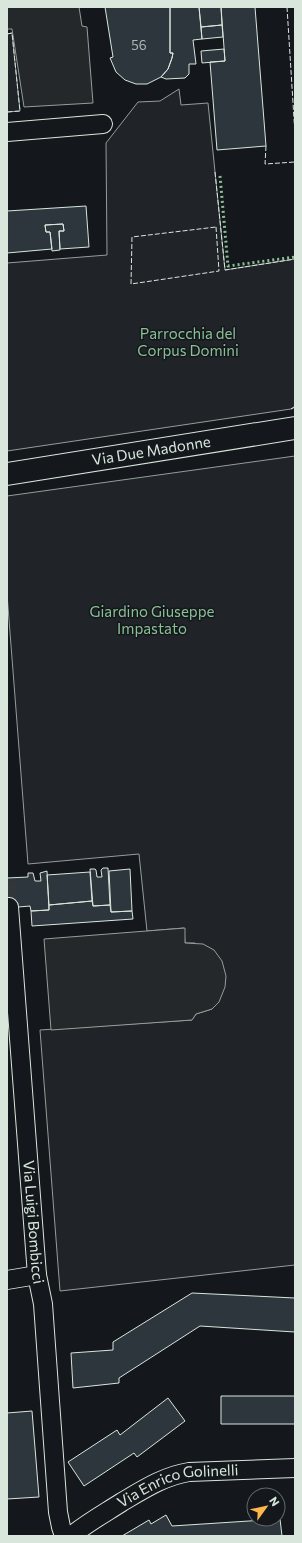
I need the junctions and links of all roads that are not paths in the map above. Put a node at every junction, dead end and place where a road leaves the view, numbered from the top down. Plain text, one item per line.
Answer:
1 (103, 124) dead end
2 (7, 132) edge
3 (295, 428) edge
4 (7, 474) edge
5 (9, 908) dead end
6 (37, 1275) junction
7 (7, 1280) edge
8 (295, 1468) edge
9 (64, 1536) edge
10 (71, 1536) edge

1 - 2 street
3 - 4 main road, Via Due Madonne
5 - 6 street, Via Luigi Bombicci
6 - 7 street
6 - 9 street, Via Luigi Bombicci
8 - 10 street, Via Enrico Golinelli

